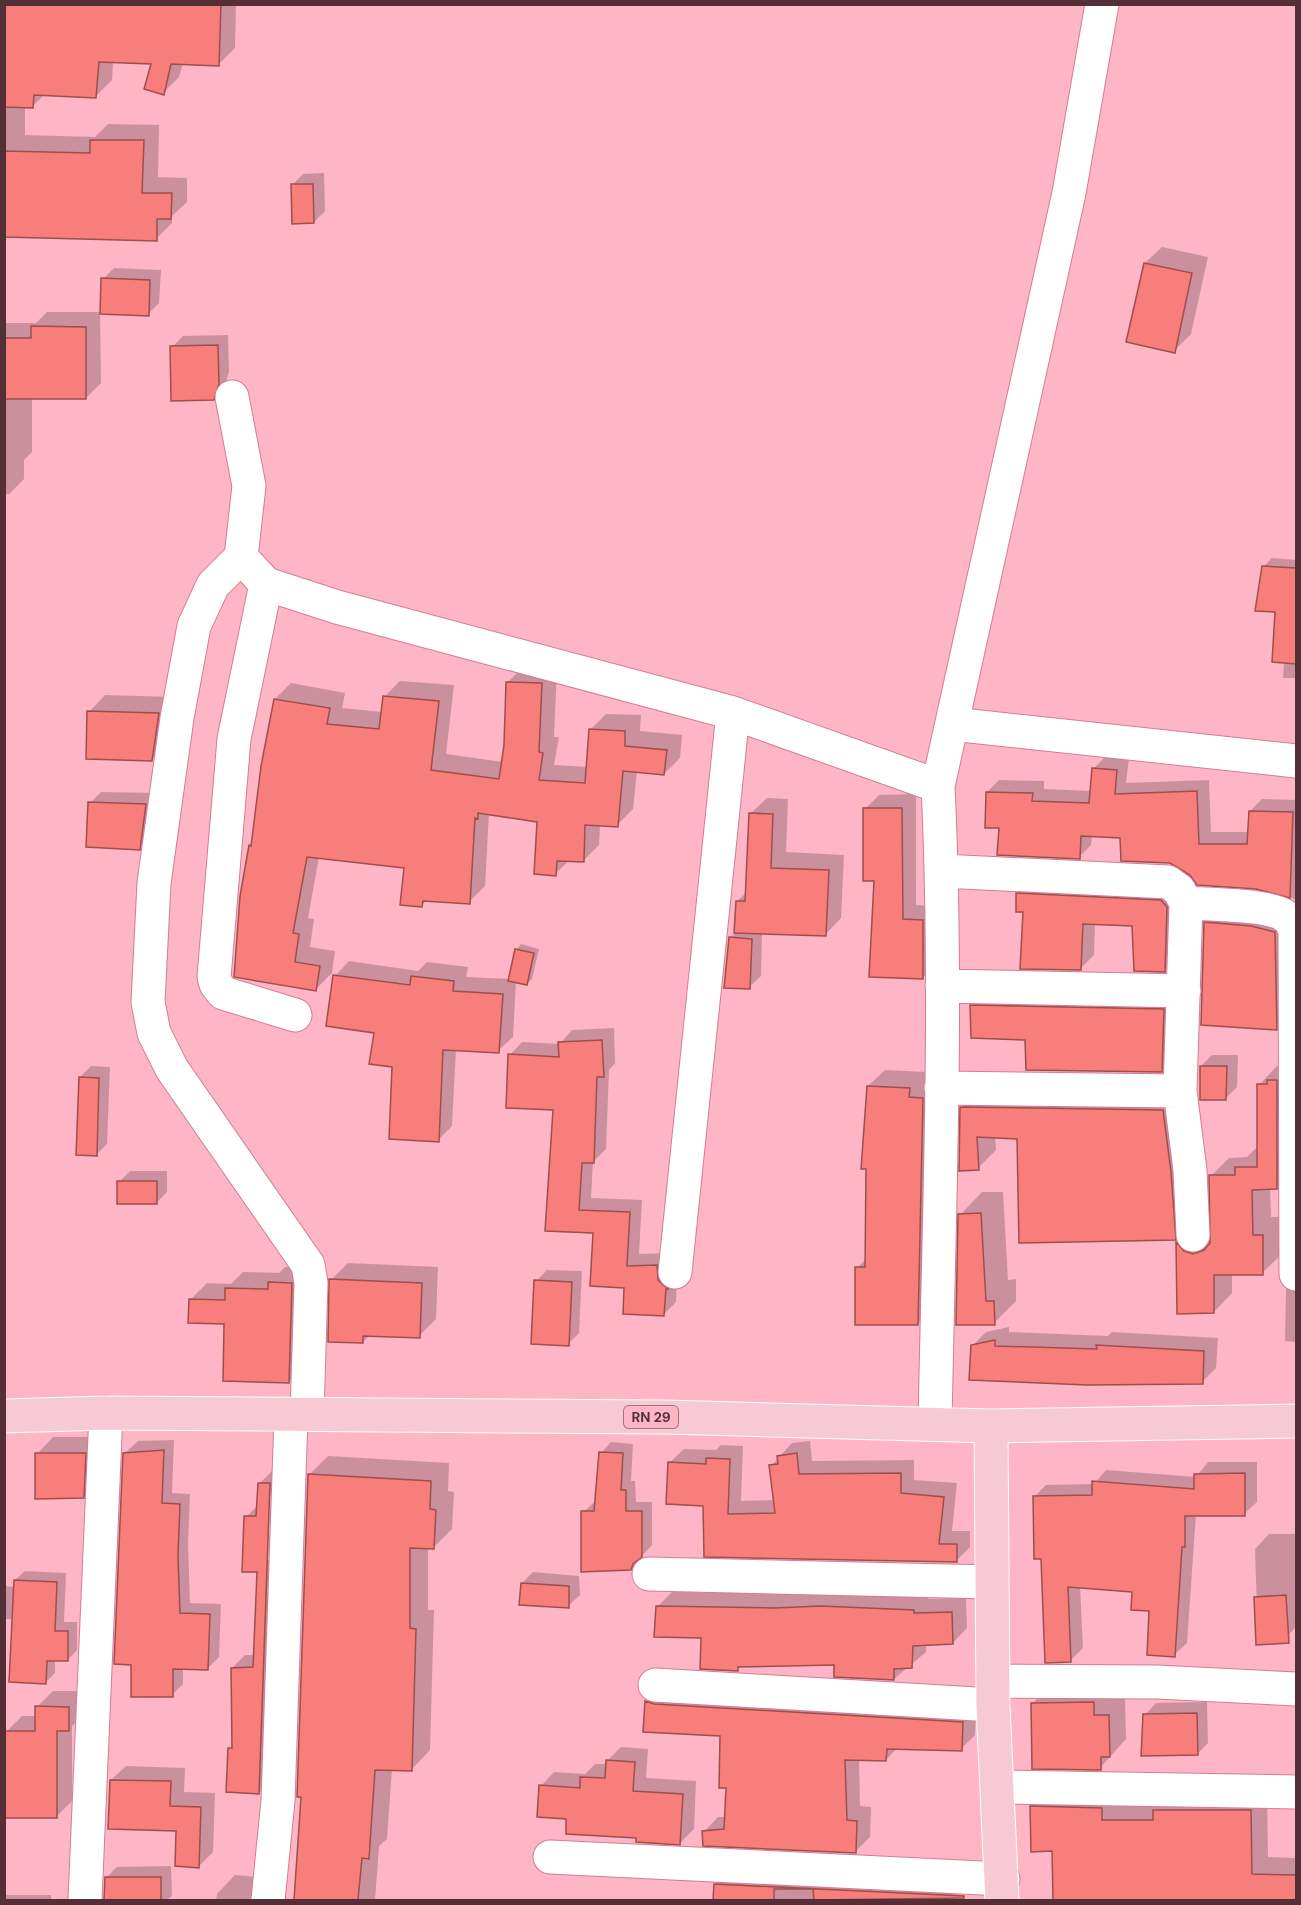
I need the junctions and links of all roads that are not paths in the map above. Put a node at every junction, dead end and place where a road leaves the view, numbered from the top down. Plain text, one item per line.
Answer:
1 (1102, 4) edge
2 (232, 397) dead end
3 (241, 557) junction
4 (266, 584) junction
5 (733, 713) junction
6 (952, 724) junction
7 (1296, 761) edge
8 (938, 786) junction
9 (942, 871) junction
10 (1186, 903) junction
11 (942, 986) junction
12 (1184, 991) junction
13 (295, 1015) dead end
14 (941, 1088) junction
15 (1180, 1091) junction
16 (1193, 1235) dead end
17 (675, 1272) dead end
18 (1296, 1274) edge
19 (106, 1413) junction
20 (299, 1415) junction
21 (4, 1416) edge
22 (1296, 1421) edge
23 (935, 1424) junction
24 (991, 1426) junction
25 (649, 1574) dead end
26 (992, 1582) junction
27 (655, 1685) dead end
28 (1296, 1689) edge
29 (993, 1693) junction
30 (997, 1787) junction
31 (1296, 1792) edge
32 (550, 1857) dead end
33 (1002, 1890) edge
34 (85, 1900) edge
35 (268, 1900) edge

1 - 6 street
2 - 3 street
3 - 4 street
3 - 20 street
4 - 5 street
4 - 13 street
5 - 8 street
5 - 17 street
6 - 7 street
6 - 8 street
8 - 9 street
9 - 10 street
9 - 11 street
10 - 12 street
10 - 18 street
11 - 12 street
11 - 14 street
12 - 15 street
14 - 15 street
14 - 23 street
15 - 16 street
19 - 20 main road, RN 29
19 - 21 main road, RN 29
19 - 34 street
20 - 23 main road, RN 29
20 - 35 street
22 - 24 main road, RN 29
23 - 24 main road, RN 29
24 - 26 main road
25 - 26 street
26 - 29 main road
27 - 29 street
28 - 29 street
29 - 30 main road
30 - 31 street
30 - 33 main road
32 - 33 street

